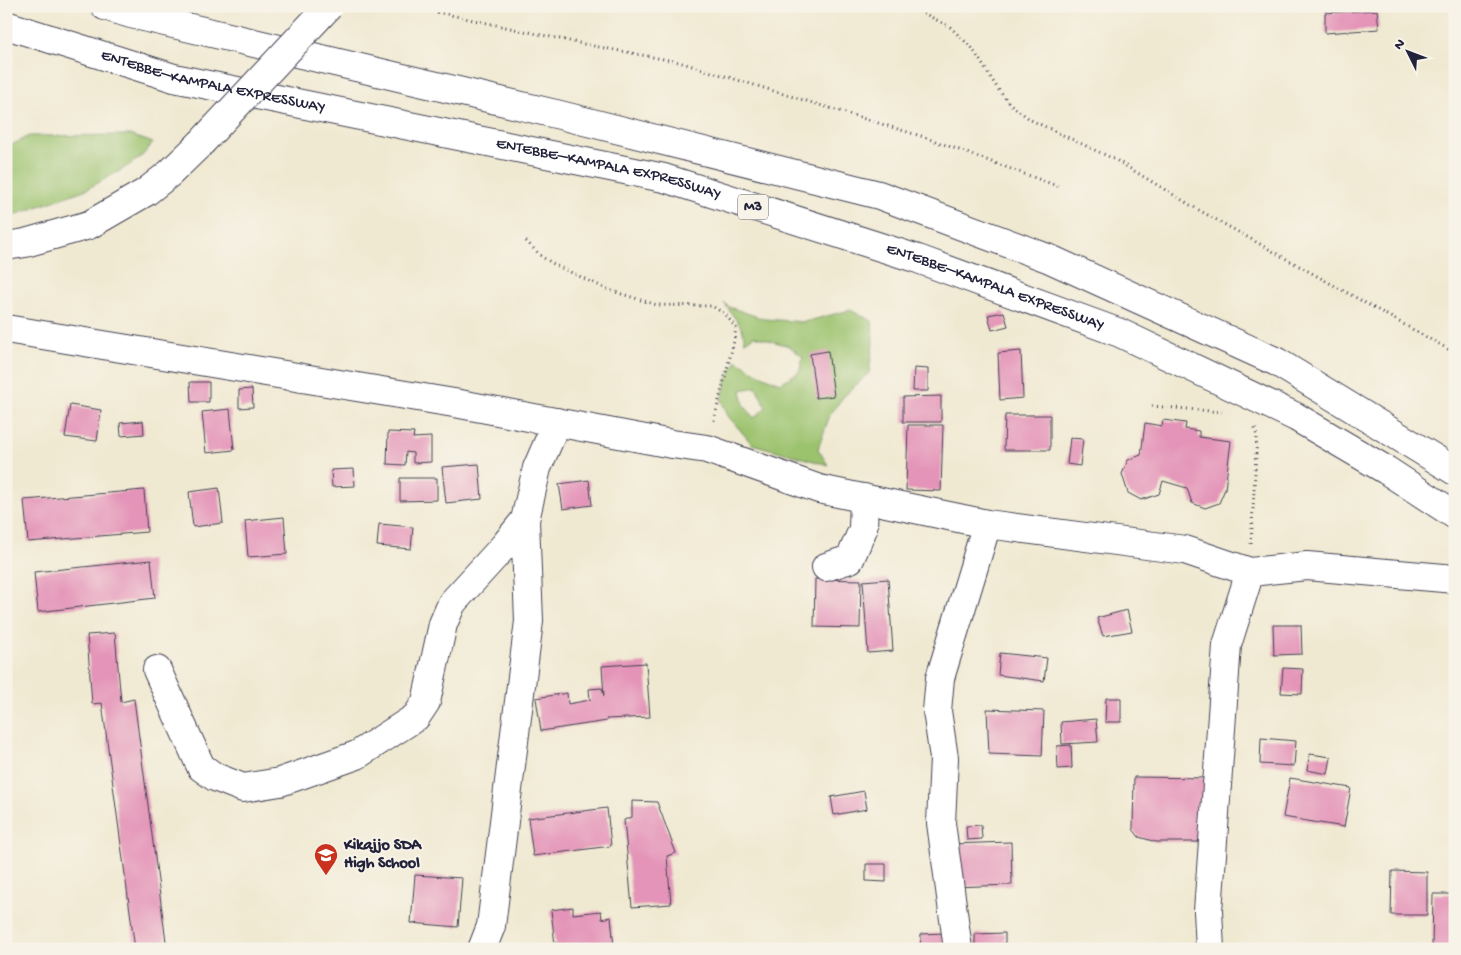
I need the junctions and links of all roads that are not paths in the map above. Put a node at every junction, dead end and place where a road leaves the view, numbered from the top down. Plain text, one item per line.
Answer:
1 (105, 6) edge
2 (329, 6) edge
3 (6, 25) edge
4 (6, 246) edge
5 (6, 329) edge
6 (557, 422) junction
7 (1455, 471) edge
8 (864, 498) junction
9 (1455, 515) edge
10 (525, 520) junction
11 (987, 524) junction
12 (826, 567) dead end
13 (1250, 572) junction
14 (1455, 579) edge
15 (157, 670) dead end
16 (482, 949) edge
17 (958, 949) edge
18 (1210, 949) edge

1 - 7 main road
2 - 4 main road, bridge
3 - 9 main road, ENTEBBE–KAMPALA EXPRESSWAY / M3
5 - 6 main road
6 - 8 main road
6 - 10 main road
8 - 11 main road
8 - 12 main road
10 - 15 main road
10 - 16 main road
11 - 13 main road
11 - 17 main road
13 - 14 main road
13 - 18 main road

